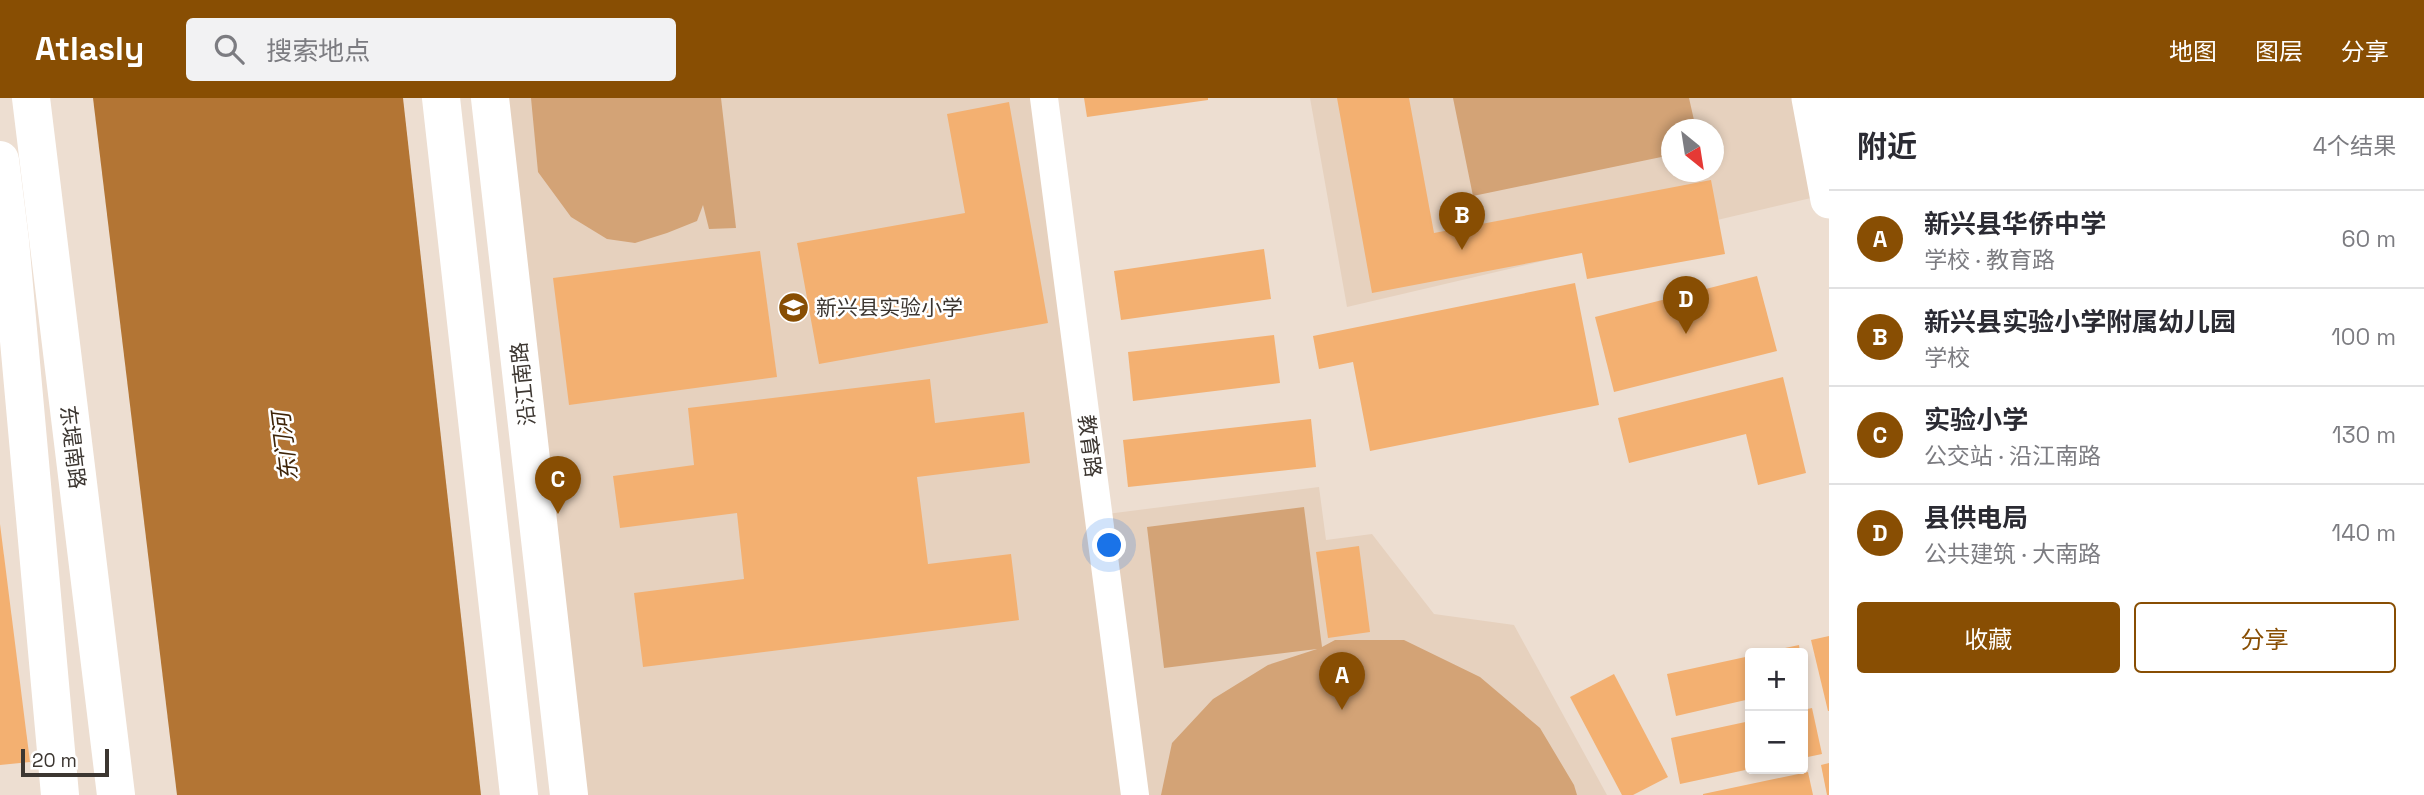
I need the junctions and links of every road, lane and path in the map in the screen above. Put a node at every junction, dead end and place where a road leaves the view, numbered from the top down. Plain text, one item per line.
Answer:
1 (31, 98) edge
2 (441, 98) edge
3 (490, 98) edge
4 (1044, 98) edge
5 (1817, 103) edge
6 (0, 160) edge
7 (1829, 200) edge
8 (19, 240) edge
9 (60, 795) edge
10 (116, 795) edge
11 (519, 795) edge
12 (569, 795) edge
13 (1128, 795) edge
14 (1135, 795) edge

1 - 8 main road, 东堤南路
2 - 11 main road
3 - 12 main road, 沿江南路
4 - 14 street, 教育路
5 - 7 street
6 - 8 main road, 东堤南路
8 - 9 main road, 东堤南路
8 - 10 main road, 东堤南路
13 - 14 street

